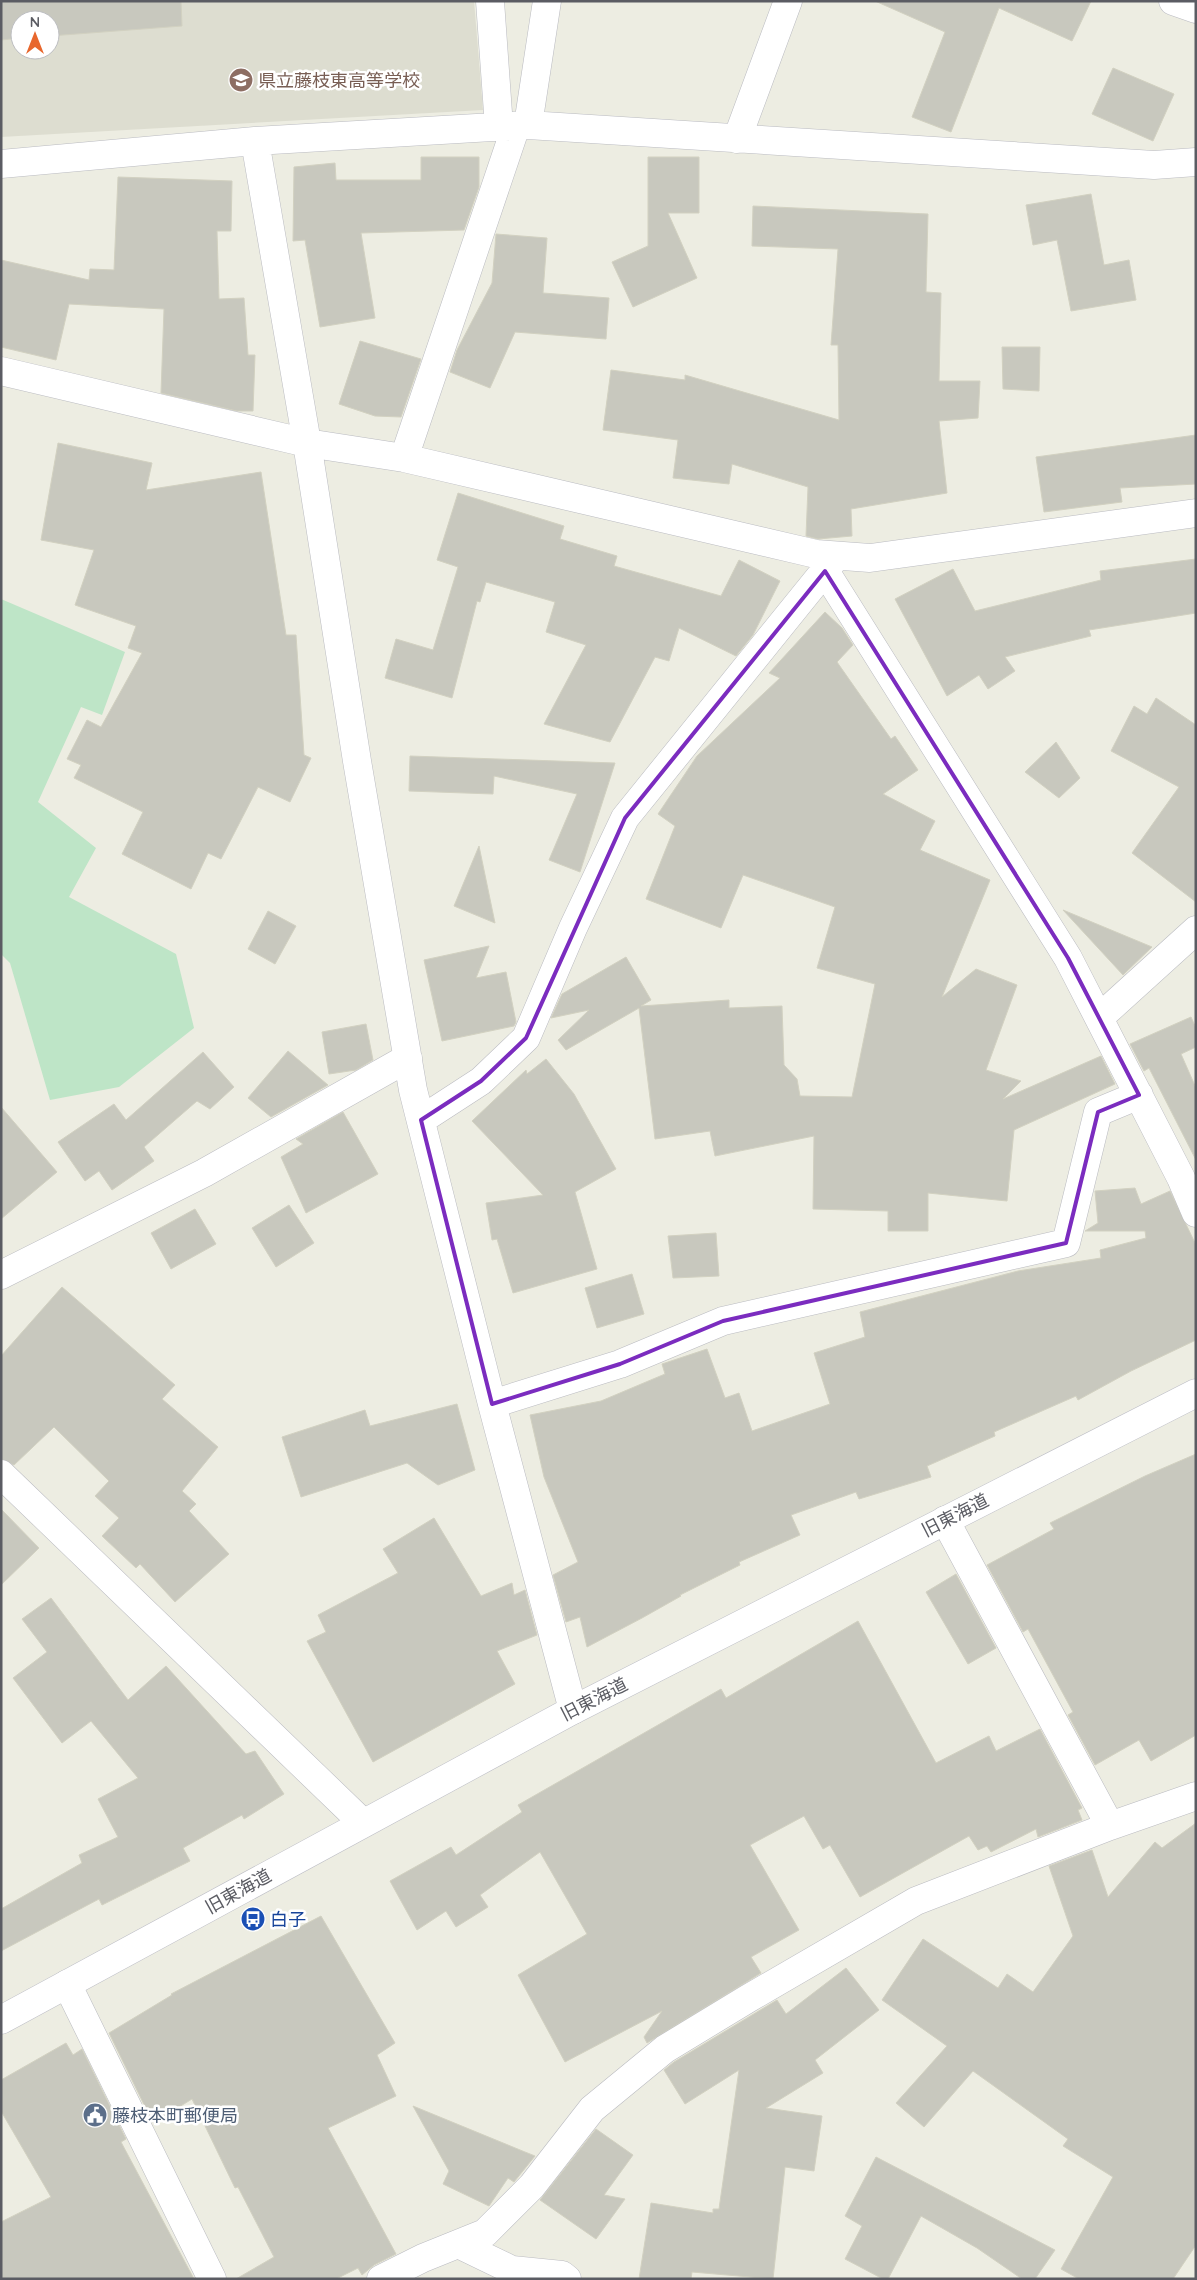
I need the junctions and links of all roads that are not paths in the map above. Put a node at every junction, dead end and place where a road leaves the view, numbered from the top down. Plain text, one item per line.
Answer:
1 (490, 1) edge
2 (547, 1) edge
3 (788, 1) edge
4 (1173, 1) edge
5 (1196, 9) edge
6 (514, 126) junction
7 (737, 139) junction
8 (255, 141) junction
9 (1196, 162) edge
10 (1, 164) edge
11 (1, 370) edge
12 (308, 443) junction
13 (404, 458) junction
14 (1196, 513) edge
15 (831, 563) junction
16 (1196, 930) edge
17 (1099, 1018) junction
18 (408, 1058) junction
19 (1139, 1095) junction
20 (421, 1120) junction
21 (1196, 1213) edge
22 (1, 1275) edge
23 (1196, 1393) edge
24 (492, 1404) junction
25 (1, 1474) edge
26 (945, 1520) junction
27 (573, 1710) junction
28 (1196, 1796) edge
29 (363, 1823) junction
30 (1110, 1826) junction
31 (67, 1984) junction
32 (1, 2020) edge
33 (458, 2244) junction
34 (212, 2279) edge
35 (381, 2279) edge
36 (567, 2279) edge

1 - 6 street
2 - 6 street
3 - 7 street
4 - 5 street
6 - 7 street
6 - 8 street
6 - 13 street
7 - 9 street
8 - 10 street
8 - 12 street
11 - 12 street
12 - 13 street
12 - 18 street
13 - 15 street
14 - 15 street
15 - 17 street
15 - 20 street
16 - 17 street
17 - 19 street
18 - 20 street
18 - 22 street
19 - 21 street
19 - 24 street
20 - 24 street
23 - 26 street, 旧東海道
24 - 27 street
25 - 29 street
26 - 27 street, 旧東海道
26 - 30 street
27 - 29 street, 旧東海道
28 - 30 street
29 - 31 street, 旧東海道
30 - 33 street
31 - 32 street, 旧東海道
31 - 34 street
33 - 35 street
33 - 36 street

